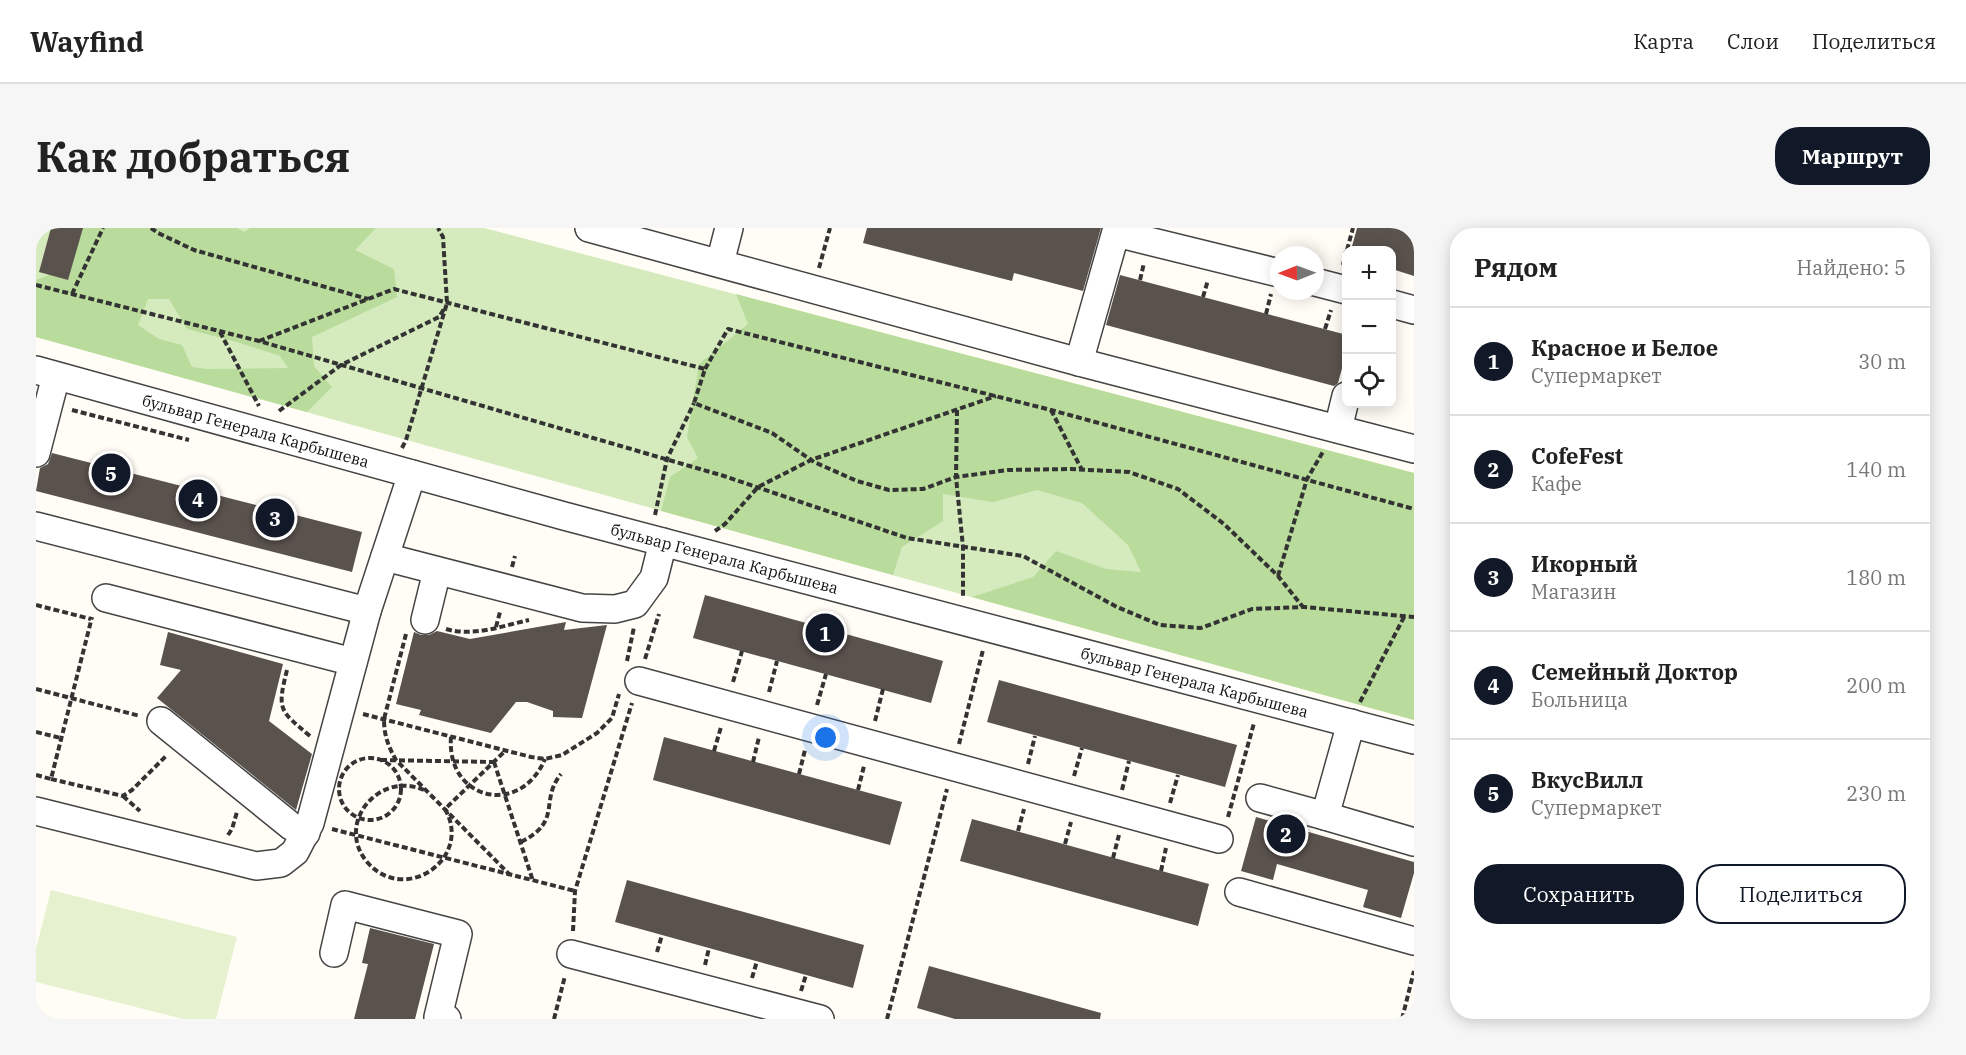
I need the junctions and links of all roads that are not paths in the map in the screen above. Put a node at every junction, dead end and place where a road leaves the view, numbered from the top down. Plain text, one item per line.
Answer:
1 (589, 228) edge
2 (729, 228) edge
3 (1117, 230) edge
4 (720, 263) junction
5 (1270, 271) edge
6 (1324, 284) edge
7 (1342, 289) edge
8 (1396, 304) edge
9 (1414, 310) edge
10 (1079, 362) junction
11 (46, 373) edge
12 (1344, 408) edge
13 (1338, 429) junction
14 (1414, 449) edge
15 (36, 453) edge
16 (402, 471) junction
17 (36, 526) edge
18 (656, 540) junction
19 (385, 557) junction
20 (438, 571) junction
21 (106, 598) dead end
22 (367, 611) junction
23 (424, 626) road end
24 (353, 662) junction
25 (628, 678) road end
26 (161, 721) road end
27 (1351, 723) junction
28 (1414, 740) edge
29 (1260, 798) dead end
30 (36, 811) edge
31 (1325, 816) junction
32 (318, 831) junction
33 (1219, 839) road end
34 (1414, 842) edge
35 (1239, 892) dead end
36 (1414, 940) edge
37 (334, 953) dead end
38 (571, 954) road end
39 (447, 1019) edge
40 (820, 1019) edge

1 - 4 street
2 - 4 street
3 - 5 street
3 - 10 street
4 - 10 street
6 - 7 street
8 - 9 street
10 - 13 street
11 - 15 street
11 - 16 street, бульвар Генерала Карбышева
12 - 13 street
13 - 14 street
16 - 18 street, бульвар Генерала Карбышева
16 - 19 street
17 - 22 street
18 - 20 street
18 - 27 street, бульвар Генерала Карбышева
19 - 20 street
19 - 22 street
20 - 23 street
21 - 24 street
22 - 24 street
24 - 32 street
25 - 33 street
26 - 32 street
27 - 28 street, бульвар Генерала Карбышева
27 - 31 street
29 - 31 street
30 - 32 street
31 - 34 street
35 - 36 street
37 - 39 street
38 - 40 street

